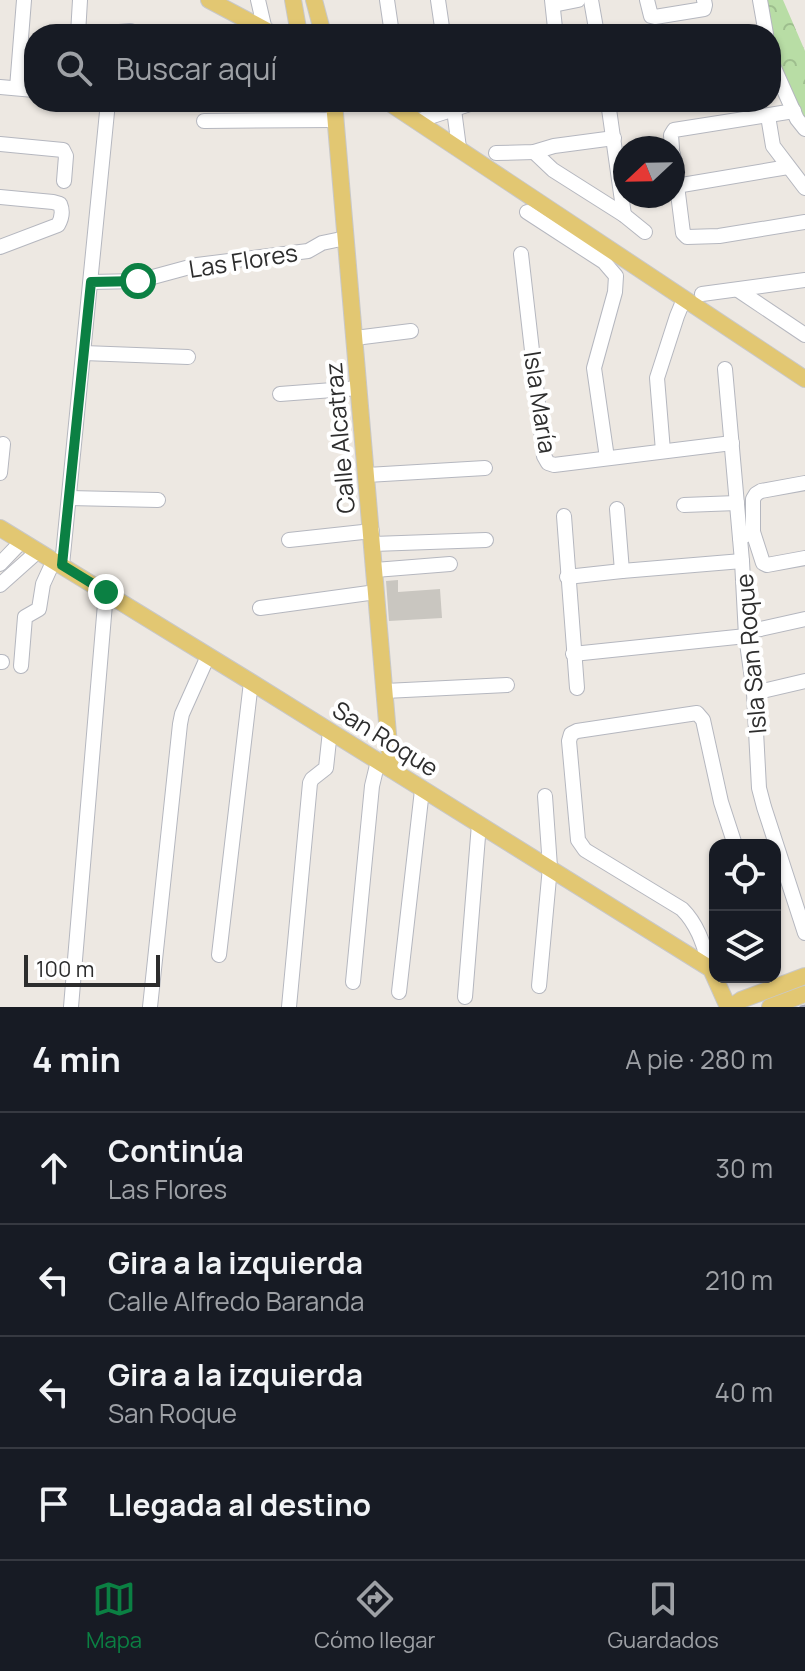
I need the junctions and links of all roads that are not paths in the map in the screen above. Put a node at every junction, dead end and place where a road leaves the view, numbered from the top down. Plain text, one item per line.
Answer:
1 (24, 0) edge
2 (80, 0) edge
3 (209, 0) edge
4 (258, 0) edge
5 (293, 0) edge
6 (314, 0) edge
7 (387, 0) edge
8 (438, 0) edge
9 (578, 0) edge
10 (591, 0) edge
11 (647, 0) edge
12 (704, 0) edge
13 (760, 0) edge
14 (552, 2) edge
15 (79, 24) edge
16 (254, 24) edge
17 (266, 24) edge
18 (298, 24) edge
19 (320, 24) edge
20 (391, 24) edge
21 (442, 24) edge
22 (555, 24) edge
23 (595, 24) edge
24 (764, 24) edge
25 (781, 82) edge
26 (0, 87) edge
27 (17, 88) junction
28 (24, 89) edge
29 (107, 112) edge
30 (335, 112) edge
31 (403, 112) edge
32 (439, 112) edge
33 (455, 112) edge
34 (610, 112) edge
35 (336, 120) junction
36 (204, 121) dead end
37 (417, 121) junction
38 (800, 121) edge
39 (769, 122) junction
40 (614, 136) edge
41 (671, 136) edge
42 (613, 138) edge
43 (0, 144) edge
44 (459, 148) junction
45 (534, 152) junction
46 (496, 153) dead end
47 (788, 167) junction
48 (64, 181) dead end
49 (685, 185) edge
50 (805, 188) edge
51 (0, 197) edge
52 (623, 208) edge
53 (679, 208) edge
54 (527, 212) dead end
55 (624, 215) junction
56 (805, 222) edge
57 (645, 232) dead end
58 (346, 238) junction
59 (0, 247) edge
60 (521, 254) dead end
61 (805, 280) edge
62 (91, 282) junction
63 (738, 290) junction
64 (702, 294) dead end
65 (684, 299) junction
66 (411, 331) dead end
67 (805, 335) edge
68 (355, 338) junction
69 (84, 353) junction
70 (188, 357) dead end
71 (725, 369) dead end
72 (805, 379) edge
73 (359, 388) junction
74 (280, 394) dead end
75 (732, 443) junction
76 (3, 444) dead end
77 (663, 451) junction
78 (607, 458) junction
79 (485, 468) dead end
80 (0, 473) edge
81 (367, 475) junction
82 (805, 483) edge
83 (69, 498) junction
84 (158, 500) dead end
85 (737, 503) junction
86 (684, 505) dead end
87 (617, 509) dead end
88 (564, 516) dead end
89 (0, 528) edge
90 (746, 535) junction
91 (373, 538) junction
92 (289, 540) dead end
93 (486, 540) dead end
94 (21, 542) junction
95 (37, 552) junction
96 (805, 558) edge
97 (742, 561) junction
98 (58, 563) junction
99 (0, 564) edge
100 (450, 564) dead end
101 (375, 570) junction
102 (622, 571) junction
103 (567, 577) junction
104 (0, 585) edge
105 (106, 592) junction
106 (376, 592) junction
107 (260, 608) dead end
108 (805, 619) edge
109 (746, 636) junction
110 (573, 654) junction
111 (208, 656) junction
112 (21, 666) dead end
113 (805, 681) edge
114 (251, 682) junction
115 (507, 685) dead end
116 (577, 688) dead end
117 (385, 691) junction
118 (754, 693) junction
119 (330, 731) junction
120 (384, 765) junction
121 (422, 790) junction
122 (545, 796) dead end
123 (479, 824) junction
124 (733, 839) edge
125 (550, 867) junction
126 (805, 933) edge
127 (708, 935) edge
128 (219, 955) dead end
129 (709, 968) edge
130 (805, 976) edge
131 (353, 982) dead end
132 (718, 983) edge
133 (539, 986) dead end
134 (399, 992) dead end
135 (805, 994) edge
136 (465, 997) dead end
137 (71, 1007) edge
138 (150, 1007) edge
139 (289, 1007) edge
140 (730, 1007) edge
141 (770, 1007) edge

1 - 27 street
2 - 15 street
3 - 16 main road
4 - 17 street
5 - 18 main road
6 - 19 main road
7 - 20 street
8 - 21 street
9 - 14 street
10 - 23 street
11 - 12 street
13 - 24 street
14 - 22 street
25 - 38 street
26 - 27 street
27 - 28 street
29 - 62 street
30 - 35 main road, Calle Alcatraz
31 - 37 main road
32 - 37 street
33 - 44 street
34 - 40 street
35 - 36 street
35 - 58 main road, Calle Alcatraz
37 - 44 main road
38 - 39 street
39 - 41 street
39 - 47 street
42 - 45 street
43 - 48 street
44 - 65 main road
45 - 46 street
45 - 55 street
47 - 49 street
47 - 50 street
51 - 59 street
52 - 55 street
53 - 56 street
54 - 78 street
55 - 57 street
58 - 62 street, Las Flores
58 - 68 main road, Calle Alcatraz
60 - 78 street, Isla María
61 - 63 street
62 - 69 street
63 - 64 street
63 - 67 street
65 - 72 main road
65 - 77 street
66 - 68 street
68 - 73 main road, Calle Alcatraz
69 - 70 street
69 - 83 street
71 - 75 street, Isla San Roque
73 - 74 street
73 - 81 main road, Calle Alcatraz
75 - 77 street, Isla María
75 - 85 street, Isla San Roque
76 - 80 street
77 - 78 street, Isla María
79 - 81 street
81 - 91 main road, Calle Alcatraz
82 - 90 street
83 - 84 street
83 - 98 street
85 - 86 street
85 - 90 street, Isla San Roque
87 - 102 street
88 - 103 street
89 - 94 main road, San Roque
90 - 96 street
90 - 97 street, Isla San Roque
91 - 92 street
91 - 93 street
91 - 101 main road, Calle Alcatraz
94 - 95 main road, San Roque
94 - 99 street
95 - 98 main road, San Roque
95 - 104 street
97 - 102 street
97 - 109 street, Isla San Roque
98 - 105 main road, San Roque
98 - 112 street
100 - 101 street
101 - 106 main road, Calle Alcatraz
102 - 103 street
103 - 110 street
105 - 111 main road, San Roque
105 - 137 street
106 - 107 street
106 - 117 main road, Calle Alcatraz
108 - 109 street
109 - 110 street
109 - 118 street, Isla San Roque
110 - 116 street
111 - 114 main road, San Roque
111 - 138 street
113 - 118 street
114 - 119 main road, San Roque
114 - 128 street
115 - 117 street
117 - 120 main road, Calle Alcatraz
118 - 126 street, Isla San Roque
119 - 120 main road, San Roque
119 - 139 street
120 - 121 main road, San Roque
120 - 131 street
121 - 123 main road, San Roque
121 - 134 street
122 - 125 street
123 - 125 main road, San Roque
123 - 136 street
124 - 127 street
125 - 129 main road, San Roque
125 - 133 street
130 - 140 main road
132 - 140 main road
135 - 141 main road

